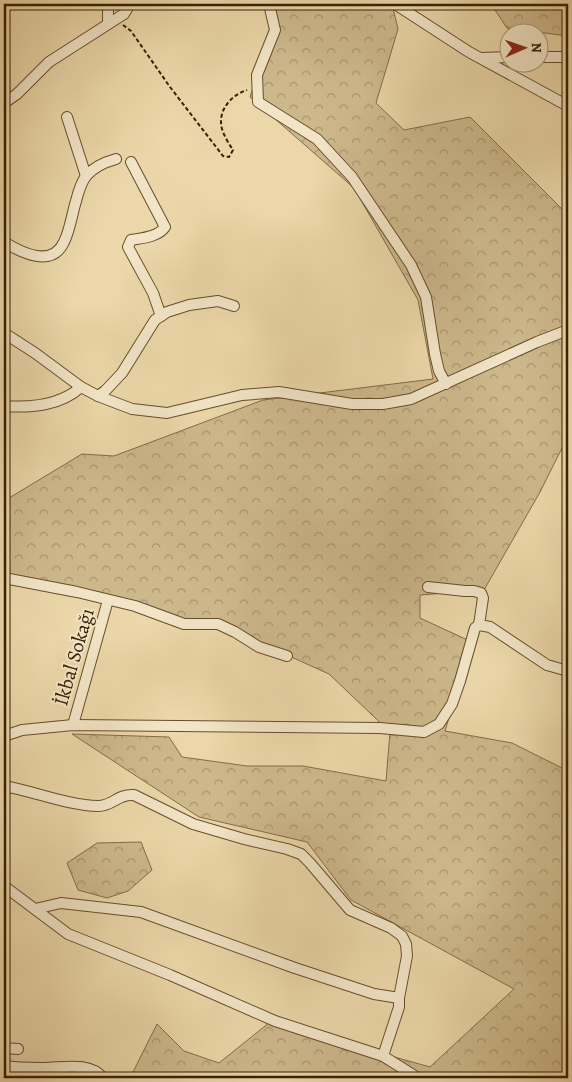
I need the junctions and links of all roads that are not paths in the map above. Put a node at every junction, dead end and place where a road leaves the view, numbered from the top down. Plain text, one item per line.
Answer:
1 (108, 4) edge
2 (130, 4) edge
3 (269, 4) edge
4 (395, 4) edge
5 (112, 22) junction
6 (500, 57) edge
7 (550, 57) edge
8 (568, 57) edge
9 (480, 58) junction
10 (4, 103) edge
11 (568, 106) edge
12 (67, 117) dead end
13 (116, 159) dead end
14 (131, 162) dead end
15 (86, 176) junction
16 (4, 242) edge
17 (234, 306) dead end
18 (161, 316) junction
19 (568, 330) edge
20 (4, 332) edge
21 (446, 384) junction
22 (81, 387) junction
23 (98, 396) junction
24 (4, 406) edge
25 (4, 578) edge
26 (428, 587) dead end
27 (108, 600) junction
28 (479, 625) junction
29 (287, 656) dead end
30 (568, 671) edge
31 (73, 725) junction
32 (4, 736) edge
33 (4, 786) edge
34 (4, 886) edge
35 (35, 909) junction
36 (399, 998) junction
37 (4, 1048) edge
38 (18, 1049) dead end
39 (383, 1056) junction
40 (4, 1066) edge
41 (103, 1078) edge
42 (418, 1078) edge

1 - 5 street
2 - 5 street
3 - 21 street
4 - 9 street
5 - 10 street
6 - 9 street
7 - 8 street
9 - 11 street
12 - 15 street
13 - 15 street
14 - 18 street
15 - 16 street
17 - 18 street
18 - 23 street
19 - 21 street
20 - 22 street
21 - 23 street
22 - 23 street
22 - 24 street
25 - 27 street
26 - 28 street
27 - 29 street
27 - 31 street, İkbal Sokağı
28 - 30 street
28 - 31 street
31 - 32 street
33 - 36 street
34 - 35 street
35 - 36 street
35 - 39 street
36 - 39 street
37 - 38 street
39 - 42 street
40 - 41 street

